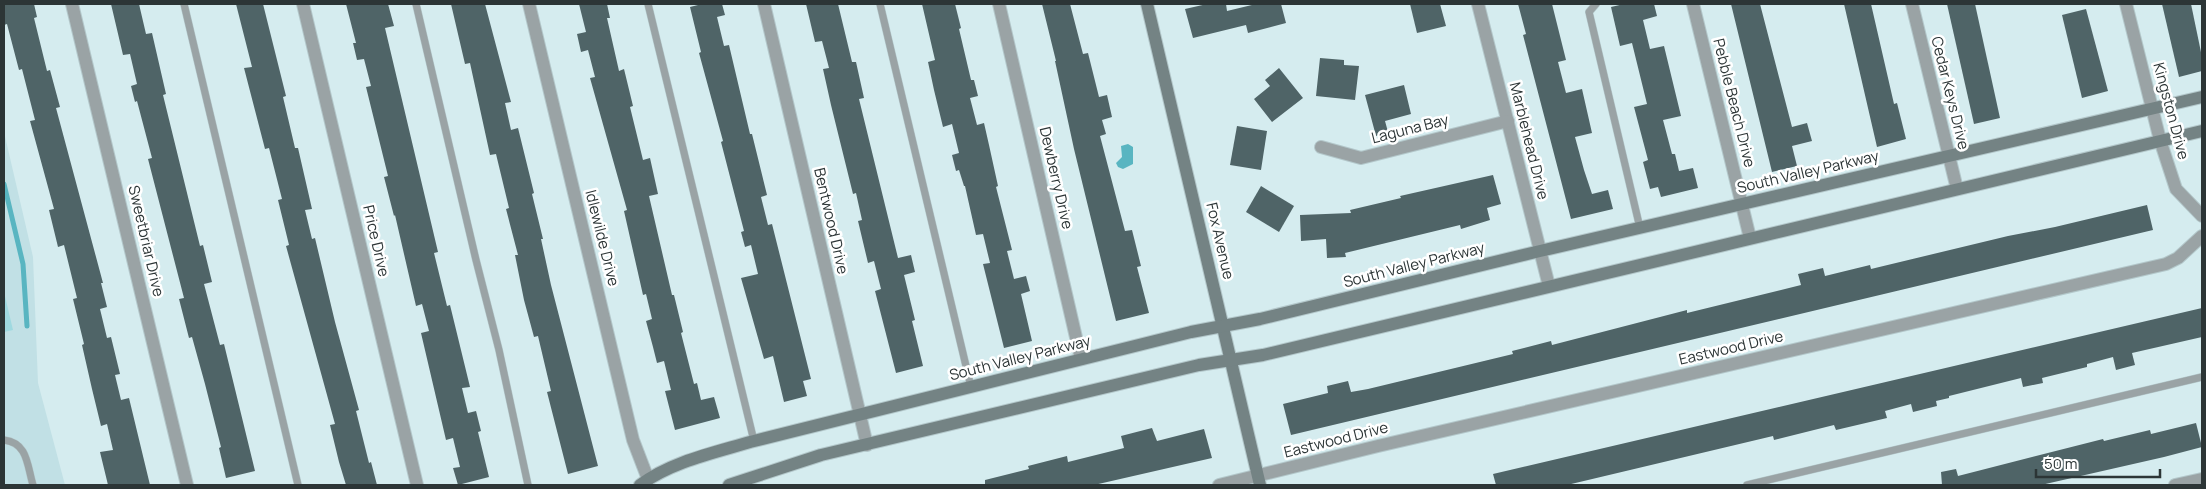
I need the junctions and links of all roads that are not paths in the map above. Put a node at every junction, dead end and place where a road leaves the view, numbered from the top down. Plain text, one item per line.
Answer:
1 (72, 4) edge
2 (184, 4) edge
3 (303, 4) edge
4 (416, 4) edge
5 (529, 4) edge
6 (648, 4) edge
7 (764, 4) edge
8 (880, 4) edge
9 (998, 4) edge
10 (1148, 4) edge
11 (1478, 4) edge
12 (1596, 4) edge
13 (1693, 4) edge
14 (1912, 4) edge
15 (2126, 4) edge
16 (2202, 97) edge
17 (2153, 109) junction
18 (1508, 121) junction
19 (2202, 131) edge
20 (2160, 140) junction
21 (1321, 147) dead end
22 (1949, 156) junction
23 (1957, 189) junction
24 (1742, 204) junction
25 (2202, 216) edge
26 (1640, 228) junction
27 (2202, 236) edge
28 (1750, 238) junction
29 (1540, 251) junction
30 (1549, 286) junction
31 (1223, 326) junction
32 (1081, 359) junction
33 (1230, 360) junction
34 (2202, 377) edge
35 (971, 387) junction
36 (859, 415) junction
37 (4, 440) edge
38 (754, 441) junction
39 (867, 445) junction
40 (2202, 479) edge
41 (1259, 480) edge
42 (644, 482) edge
43 (749, 482) edge
44 (33, 485) edge
45 (187, 485) edge
46 (298, 485) edge
47 (417, 485) edge
48 (528, 485) edge
49 (729, 485) edge
50 (1220, 485) edge
51 (1747, 485) edge
52 (2176, 485) edge

1 - 45 street, Sweetbriar Drive
2 - 46 lane
3 - 47 street, Price Drive
4 - 48 lane
5 - 42 street, Idlewilde Drive
6 - 38 lane
7 - 36 street, Bentwood Drive
8 - 35 lane
9 - 32 street, Dewberry Drive
10 - 31 main road, Fox Avenue
11 - 18 street, Marblehead Drive
12 - 26 lane
13 - 24 street, Pebble Beach Drive
14 - 22 street, Cedar Keys Drive
15 - 17 street, Kingston Drive
16 - 17 main road, South Valley Parkway
17 - 20 street, Kingston Drive
17 - 22 main road, South Valley Parkway
18 - 21 street, Laguna Bay
18 - 29 street, Marblehead Drive
19 - 20 main road
20 - 23 main road
20 - 25 street, Kingston Drive
22 - 23 street, Cedar Keys Drive
22 - 24 main road, South Valley Parkway
23 - 28 main road
24 - 26 main road, South Valley Parkway
24 - 28 street, Pebble Beach Drive
26 - 29 main road, South Valley Parkway
27 - 41 street, Eastwood Drive
28 - 30 main road
29 - 30 street, Marblehead Drive
29 - 31 main road, South Valley Parkway
30 - 33 main road
31 - 32 main road, South Valley Parkway
31 - 33 main road, Fox Avenue
32 - 35 main road, South Valley Parkway
33 - 39 main road
33 - 41 main road, Fox Avenue
34 - 51 lane
35 - 36 main road, South Valley Parkway
36 - 38 main road, South Valley Parkway
36 - 39 street, Bentwood Drive
37 - 44 lane
38 - 42 main road, South Valley Parkway
39 - 43 main road
40 - 52 street
41 - 50 street, Eastwood Drive
43 - 49 main road

